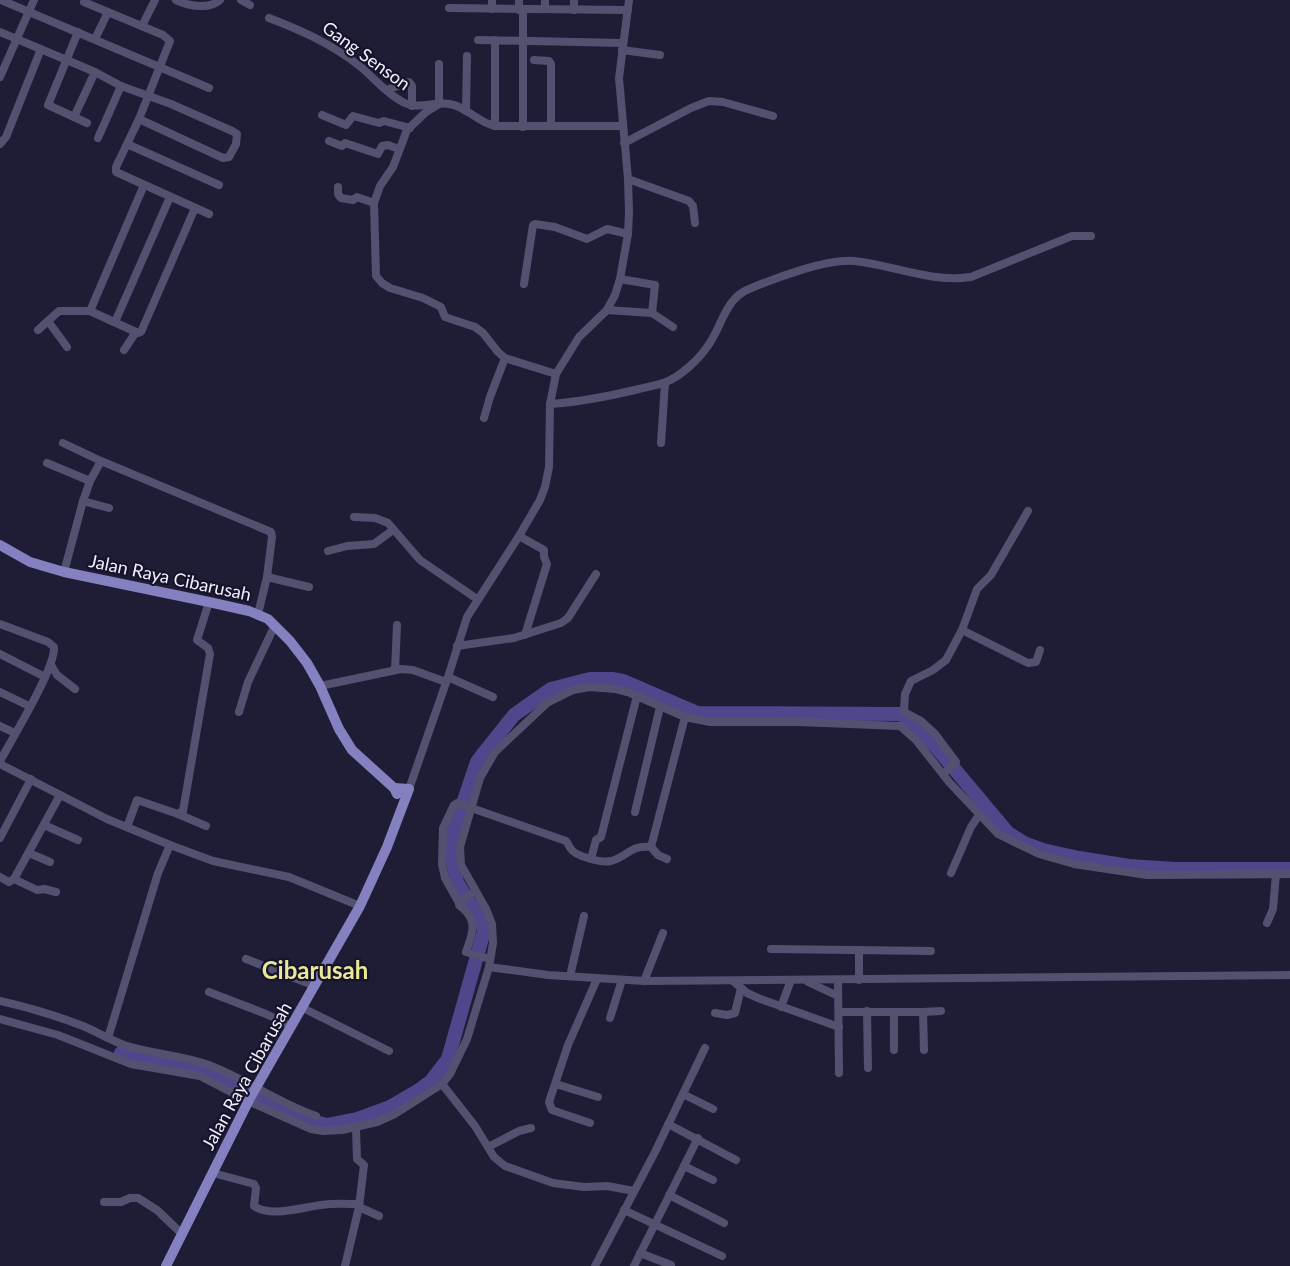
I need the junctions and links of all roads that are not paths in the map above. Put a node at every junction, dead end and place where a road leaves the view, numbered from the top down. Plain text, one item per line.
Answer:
1 (2, 0) edge
2 (34, 0) edge
3 (176, 0) edge
4 (220, 0) edge
5 (241, 0) edge
6 (492, 0) edge
7 (519, 0) edge
8 (545, 0) edge
9 (574, 0) edge
10 (629, 0) edge
11 (84, 2) dead end
12 (187, 2) edge
13 (154, 3) edge
14 (462, 4) edge
15 (250, 5) dead end
16 (449, 8) dead end
17 (492, 9) junction
18 (545, 9) junction
19 (521, 10) junction
20 (574, 10) junction
21 (628, 10) junction
22 (28, 11) junction
23 (108, 12) junction
24 (269, 18) dead end
25 (142, 26) junction
26 (0, 32) edge
27 (78, 32) junction
28 (17, 39) junction
29 (94, 39) junction
30 (478, 40) dead end
31 (495, 40) junction
32 (523, 40) junction
33 (623, 46) junction
34 (41, 49) junction
35 (660, 55) dead end
36 (467, 56) dead end
37 (67, 60) junction
38 (534, 60) dead end
39 (440, 64) dead end
40 (160, 68) junction
41 (95, 72) junction
42 (0, 77) edge
43 (121, 86) junction
44 (209, 88) dead end
45 (386, 90) junction
46 (147, 96) junction
47 (439, 104) junction
48 (412, 105) junction
49 (466, 111) junction
50 (322, 115) dead end
51 (773, 116) dead end
52 (74, 117) junction
53 (138, 119) junction
54 (0, 122) edge
55 (87, 123) dead end
56 (10, 126) junction
57 (495, 126) junction
58 (551, 126) junction
59 (623, 126) junction
60 (523, 127) junction
61 (410, 128) junction
62 (98, 138) dead end
63 (329, 141) dead end
64 (624, 143) junction
65 (0, 144) edge
66 (127, 144) junction
67 (399, 149) junction
68 (628, 179) junction
69 (144, 185) junction
70 (219, 185) dead end
71 (338, 187) dead end
72 (170, 197) junction
73 (374, 203) junction
74 (195, 208) junction
75 (209, 214) dead end
76 (695, 223) dead end
77 (628, 234) junction
78 (1091, 236) dead end
79 (620, 279) junction
80 (524, 284) dead end
81 (607, 310) junction
82 (90, 311) junction
83 (652, 313) junction
84 (48, 321) junction
85 (116, 322) junction
86 (674, 327) dead end
87 (38, 330) dead end
88 (136, 332) junction
89 (67, 347) dead end
90 (124, 350) dead end
91 (505, 358) junction
92 (556, 374) junction
93 (665, 382) junction
94 (550, 404) junction
95 (484, 418) dead end
96 (63, 443) dead end
97 (661, 443) dead end
98 (101, 461) junction
99 (47, 463) dead end
100 (90, 481) junction
101 (83, 501) junction
102 (109, 508) dead end
103 (1028, 511) dead end
104 (354, 518) dead end
105 (393, 530) junction
106 (519, 536) junction
107 (0, 544) edge
108 (328, 551) dead end
109 (64, 572) junction
110 (596, 574) dead end
111 (267, 577) junction
112 (309, 587) dead end
113 (477, 599) junction
114 (209, 602) junction
115 (258, 614) junction
116 (275, 625) junction
117 (397, 625) dead end
118 (1, 627) edge
119 (962, 630) junction
120 (525, 635) junction
121 (457, 646) junction
122 (1040, 650) dead end
123 (0, 654) edge
124 (51, 665) junction
125 (395, 669) junction
126 (45, 677) junction
127 (447, 679) junction
128 (320, 686) junction
129 (75, 689) dead end
130 (0, 692) edge
131 (637, 696) junction
132 (493, 697) dead end
133 (29, 706) junction
134 (660, 707) junction
135 (239, 712) dead end
136 (685, 717) junction
137 (0, 726) edge
138 (15, 733) junction
139 (1, 765) edge
140 (945, 772) junction
141 (31, 779) junction
142 (394, 788) junction
143 (409, 789) junction
144 (60, 795) junction
145 (403, 804) junction
146 (466, 806) junction
147 (634, 812) dead end
148 (178, 814) junction
149 (979, 815) junction
150 (44, 825) junction
151 (206, 826) dead end
152 (127, 827) junction
153 (0, 838) edge
154 (78, 840) dead end
155 (170, 845) junction
156 (651, 847) junction
157 (29, 853) junction
158 (591, 859) junction
159 (667, 859) dead end
160 (50, 862) dead end
161 (951, 873) dead end
162 (1276, 874) junction
163 (1290, 874) edge
164 (0, 878) edge
165 (14, 879) junction
166 (56, 892) dead end
167 (473, 892) junction
168 (460, 902) junction
169 (360, 906) junction
170 (584, 916) dead end
171 (1267, 923) dead end
172 (663, 933) dead end
173 (771, 949) dead end
174 (859, 950) junction
175 (931, 951) dead end
176 (246, 959) dead end
177 (490, 963) junction
178 (1290, 975) edge
179 (570, 976) junction
180 (597, 979) junction
181 (622, 980) junction
182 (791, 980) junction
183 (804, 980) junction
184 (838, 980) junction
185 (859, 980) junction
186 (644, 981) junction
187 (733, 981) junction
188 (315, 986) junction
189 (741, 988) junction
190 (209, 992) dead end
191 (838, 996) junction
192 (0, 1001) edge
193 (781, 1006) junction
194 (303, 1008) junction
195 (867, 1011) junction
196 (941, 1011) dead end
197 (839, 1012) junction
198 (894, 1012) junction
199 (923, 1012) junction
200 (716, 1013) dead end
201 (610, 1018) dead end
202 (0, 1019) edge
203 (82, 1026) junction
204 (291, 1026) junction
205 (839, 1028) junction
206 (77, 1039) junction
207 (104, 1042) junction
208 (705, 1048) dead end
209 (894, 1050) dead end
210 (924, 1050) dead end
211 (389, 1051) dead end
212 (868, 1068) dead end
213 (203, 1070) junction
214 (839, 1073) dead end
215 (442, 1084) junction
216 (556, 1084) junction
217 (252, 1094) junction
218 (683, 1094) junction
219 (598, 1097) dead end
220 (713, 1109) dead end
221 (316, 1116) dead end
222 (590, 1124) dead end
223 (668, 1124) junction
224 (356, 1128) junction
225 (531, 1128) dead end
226 (698, 1138) junction
227 (488, 1147) junction
228 (736, 1160) dead end
229 (684, 1166) junction
230 (213, 1173) junction
231 (714, 1180) dead end
232 (634, 1191) junction
233 (669, 1195) junction
234 (104, 1202) dead end
235 (359, 1206) junction
236 (624, 1210) junction
237 (380, 1216) dead end
238 (724, 1223) dead end
239 (655, 1224) junction
240 (182, 1234) junction
241 (640, 1253) junction
242 (722, 1256) dead end
243 (671, 1265) edge
244 (166, 1266) edge
245 (345, 1266) edge
246 (595, 1266) edge
247 (634, 1266) edge

1 - 22 street
2 - 22 street
3 - 12 street
4 - 12 street
5 - 15 street
6 - 17 street
7 - 19 street
8 - 18 street
9 - 20 street
10 - 21 street
11 - 23 street
13 - 25 street
14 - 16 street
14 - 17 street
17 - 19 street
18 - 19 street
18 - 20 street
19 - 32 street
20 - 21 street
21 - 33 street
22 - 27 street
22 - 28 street
23 - 25 street
23 - 29 street
24 - 45 street, Gang Senson
25 - 40 street
26 - 28 street
27 - 29 street
27 - 37 street
28 - 34 street
28 - 42 street
29 - 40 street
30 - 31 street
31 - 32 street
31 - 57 street
32 - 33 street
32 - 60 street
33 - 35 street
33 - 59 street
34 - 37 street
34 - 56 street
36 - 49 street
37 - 41 street
37 - 52 street
38 - 58 street
39 - 47 street
40 - 44 street
40 - 46 street
41 - 43 street
41 - 52 street
43 - 46 street
43 - 62 street
45 - 48 street, Gang Senson
45 - 48 street
46 - 53 street
46 - 53 street
47 - 48 street, Gang Senson
47 - 49 street, Gang Senson
47 - 61 street
49 - 57 street, Gang Senson
50 - 61 street
51 - 64 street
52 - 55 street
53 - 66 street
54 - 56 street
56 - 65 street
57 - 60 street, Gang Senson
58 - 59 street, Gang Senson
58 - 60 street, Gang Senson
59 - 64 street
61 - 67 street
63 - 67 street
64 - 68 street
66 - 69 street
66 - 70 street
67 - 73 street
68 - 76 street
68 - 77 street
69 - 72 street
69 - 82 street
71 - 73 street
72 - 74 street
72 - 85 street
73 - 91 street
74 - 75 street
74 - 88 street
77 - 79 street
77 - 80 street
78 - 93 street
79 - 81 street
79 - 83 street
81 - 83 street
81 - 92 street
82 - 84 street
82 - 85 street
83 - 86 street
84 - 87 street
84 - 89 street
85 - 88 street
88 - 90 street
91 - 92 street
91 - 95 street
92 - 94 street
93 - 94 street
93 - 97 street
94 - 106 street
96 - 98 street
98 - 100 street
98 - 111 street
99 - 100 street
100 - 101 street
101 - 102 street
101 - 109 street
103 - 119 street
104 - 105 street
105 - 108 street
105 - 113 street
106 - 113 street
106 - 120 street
107 - 109 main road, Jalan Raya Cibarusah
109 - 114 main road, Jalan Raya Cibarusah
110 - 120 street
111 - 112 street
111 - 115 street
113 - 121 street
114 - 115 main road, Jalan Raya Cibarusah
114 - 148 street
115 - 116 main road, Jalan Raya Cibarusah
116 - 128 main road, Jalan Raya Cibarusah
116 - 135 street
117 - 125 street
118 - 124 street
119 - 122 street
119 - 140 street
120 - 121 street
121 - 127 street
123 - 126 street
124 - 126 street
124 - 129 street
125 - 127 street
125 - 128 street
126 - 133 street
127 - 132 street
127 - 143 street
128 - 142 main road, Jalan Raya Cibarusah
130 - 133 street
131 - 134 street
131 - 146 street
131 - 158 street
133 - 138 street
134 - 136 street
134 - 147 street
136 - 140 street
136 - 156 street
137 - 138 street
138 - 139 street
139 - 141 street
140 - 149 street
141 - 144 street
141 - 153 street
142 - 143 main road
142 - 145 main road, Jalan Raya Cibarusah
143 - 145 main road, Jalan Raya Cibarusah
144 - 150 street
144 - 152 street
145 - 169 main road, Jalan Raya Cibarusah
146 - 158 street
146 - 167 street
146 - 168 street
148 - 151 street
148 - 152 street
149 - 161 street
149 - 162 street
150 - 154 street
150 - 157 street
152 - 155 street
155 - 169 street
155 - 207 street
156 - 158 street
156 - 159 street
157 - 160 street
157 - 165 street
162 - 163 street
162 - 171 street
164 - 165 street
165 - 166 street
167 - 168 street
167 - 177 street
168 - 177 street
169 - 188 main road, Jalan Raya Cibarusah
170 - 179 street
172 - 186 street
173 - 174 street
174 - 175 street
174 - 185 street
176 - 188 street
177 - 179 street
177 - 215 street
178 - 185 street
179 - 180 street
180 - 181 street
180 - 216 street
181 - 186 street
181 - 201 street
182 - 183 street
182 - 187 street
182 - 193 street
183 - 184 street
183 - 191 street
184 - 185 street
184 - 191 street
186 - 187 street
187 - 189 street
188 - 194 main road, Jalan Raya Cibarusah
189 - 193 street
189 - 200 street
190 - 204 street
191 - 197 street
192 - 203 street
193 - 205 street
194 - 204 main road, Jalan Raya Cibarusah
194 - 211 street
195 - 197 street
195 - 198 street
195 - 212 street
196 - 199 street
197 - 205 street
198 - 199 street
198 - 209 street
199 - 210 street
202 - 206 street
203 - 206 street
203 - 207 street
204 - 217 main road, Jalan Raya Cibarusah
205 - 214 street
206 - 207 street
207 - 213 street
207 - 213 street
208 - 218 street
213 - 217 street
213 - 217 street
215 - 224 street
215 - 227 street
216 - 219 street
216 - 222 street
217 - 221 street
217 - 224 street
217 - 230 main road, Jalan Raya Cibarusah
218 - 220 street
218 - 223 street
223 - 226 street
223 - 232 street
224 - 235 street
225 - 227 street
226 - 228 street
226 - 229 street
227 - 232 street
229 - 231 street
229 - 233 street
230 - 235 street
230 - 240 main road, Jalan Raya Cibarusah
232 - 236 street
233 - 238 street
233 - 239 street
234 - 240 street
235 - 237 street
235 - 245 street
236 - 239 street
236 - 246 street
239 - 241 street
239 - 242 street
240 - 244 main road, Jalan Raya Cibarusah
241 - 243 street
241 - 247 street

